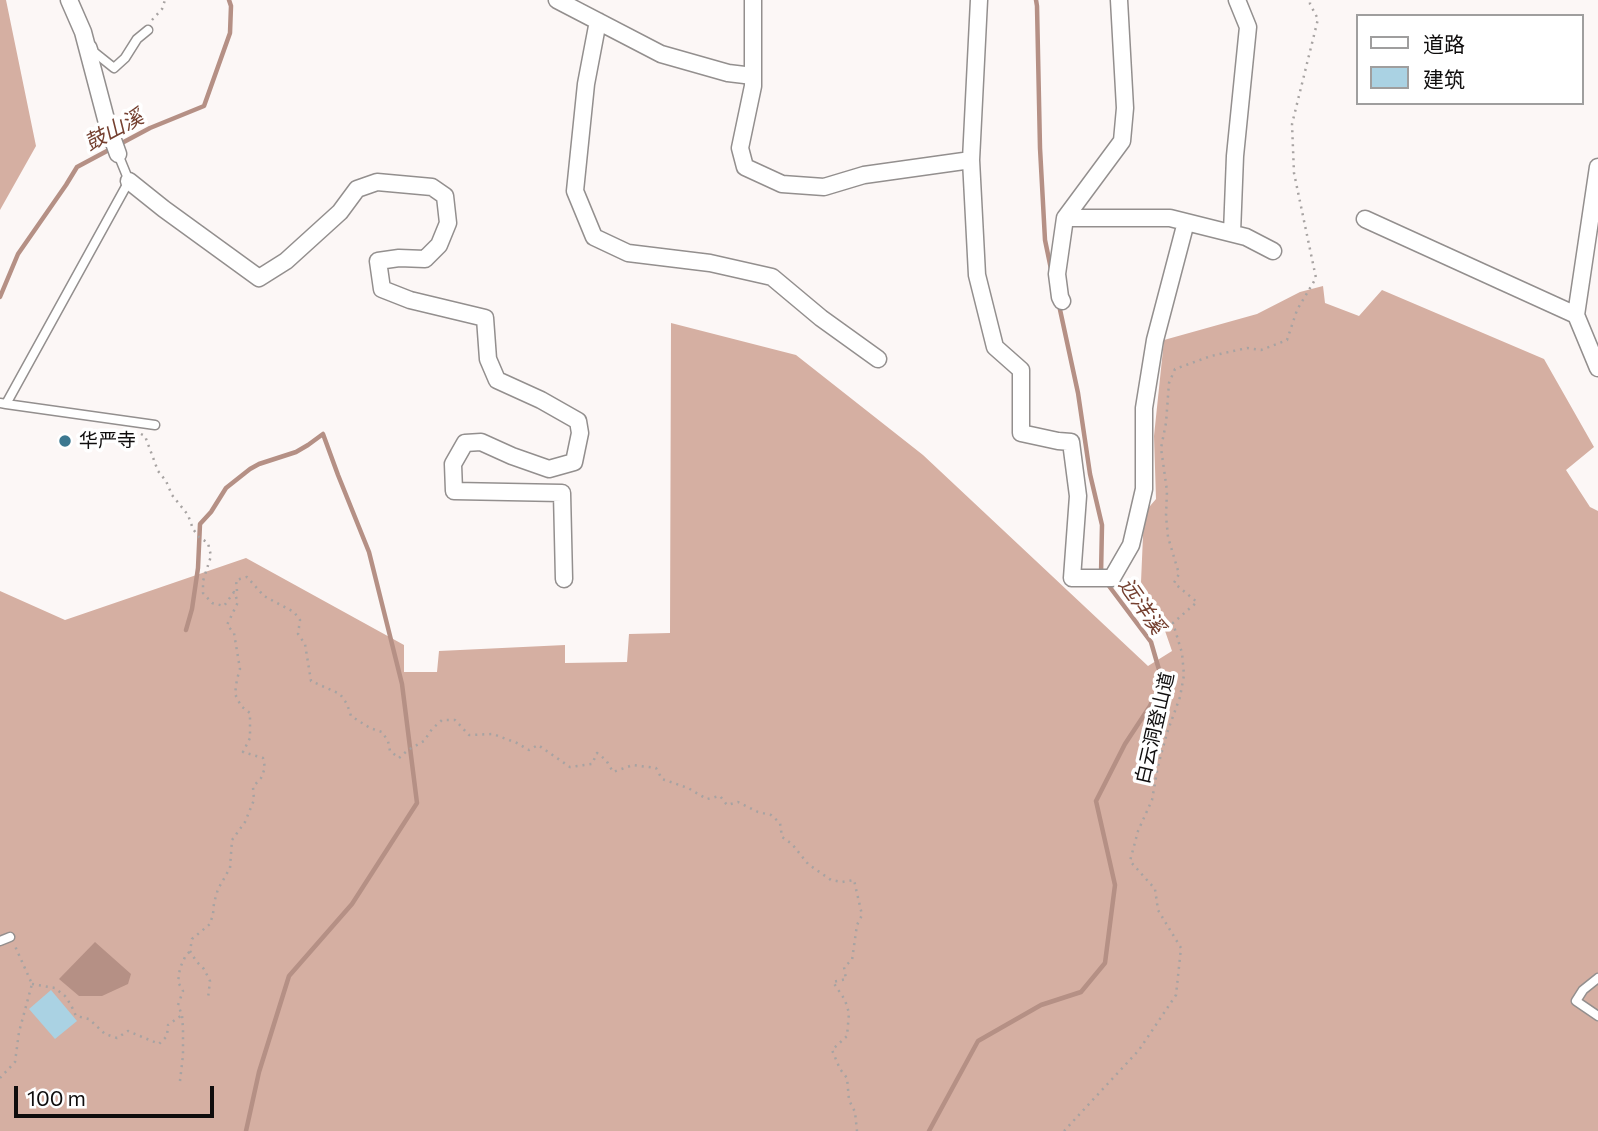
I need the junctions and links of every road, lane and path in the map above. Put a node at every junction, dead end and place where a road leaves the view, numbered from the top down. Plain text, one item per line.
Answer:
1 (69, 0) edge
2 (166, 0) edge
3 (557, 0) edge
4 (753, 0) edge
5 (979, 0) edge
6 (1119, 0) edge
7 (1237, 0) edge
8 (1310, 0) edge
9 (598, 21) junction
10 (148, 30) joint
11 (83, 32) junction
12 (753, 76) junction
13 (118, 154) joint
14 (971, 160) junction
15 (1598, 167) edge
16 (130, 181) junction
17 (1065, 218) junction
18 (1365, 219) dead end
19 (1186, 222) junction
20 (1232, 233) junction
21 (1273, 251) dead end
22 (1062, 301) dead end
23 (1576, 315) junction
24 (877, 359) dead end
25 (1597, 363) edge
26 (3, 403) edge
27 (131, 421) junction
28 (155, 425) dead end
29 (564, 579) dead end
30 (237, 591) dead end
31 (10, 937) joint
32 (0, 941) edge
33 (190, 951) junction
34 (1598, 978) edge
35 (32, 984) junction
36 (208, 999) dead end
37 (182, 1015) junction
38 (1598, 1016) edge
39 (0, 1078) edge
40 (180, 1081) dead end
41 (857, 1131) edge
42 (1064, 1131) edge

1 - 11 street
2 - 10 path
3 - 9 street
4 - 12 street
5 - 14 street
6 - 17 street
7 - 20 street
8 - 42 path, 白云洞登山道
9 - 12 street
9 - 24 street
10 - 11 lane
11 - 13 street
12 - 14 street
13 - 16 lane
14 - 19 street
15 - 23 street
16 - 26 lane
16 - 29 street
17 - 19 street
17 - 22 street
18 - 23 street
19 - 20 street
20 - 21 street
23 - 25 street
26 - 27 lane
27 - 28 lane
27 - 33 path
30 - 41 path
31 - 32 lane
31 - 35 path
33 - 36 path
33 - 37 path
34 - 38 lane
35 - 37 path
35 - 39 path
37 - 40 path

